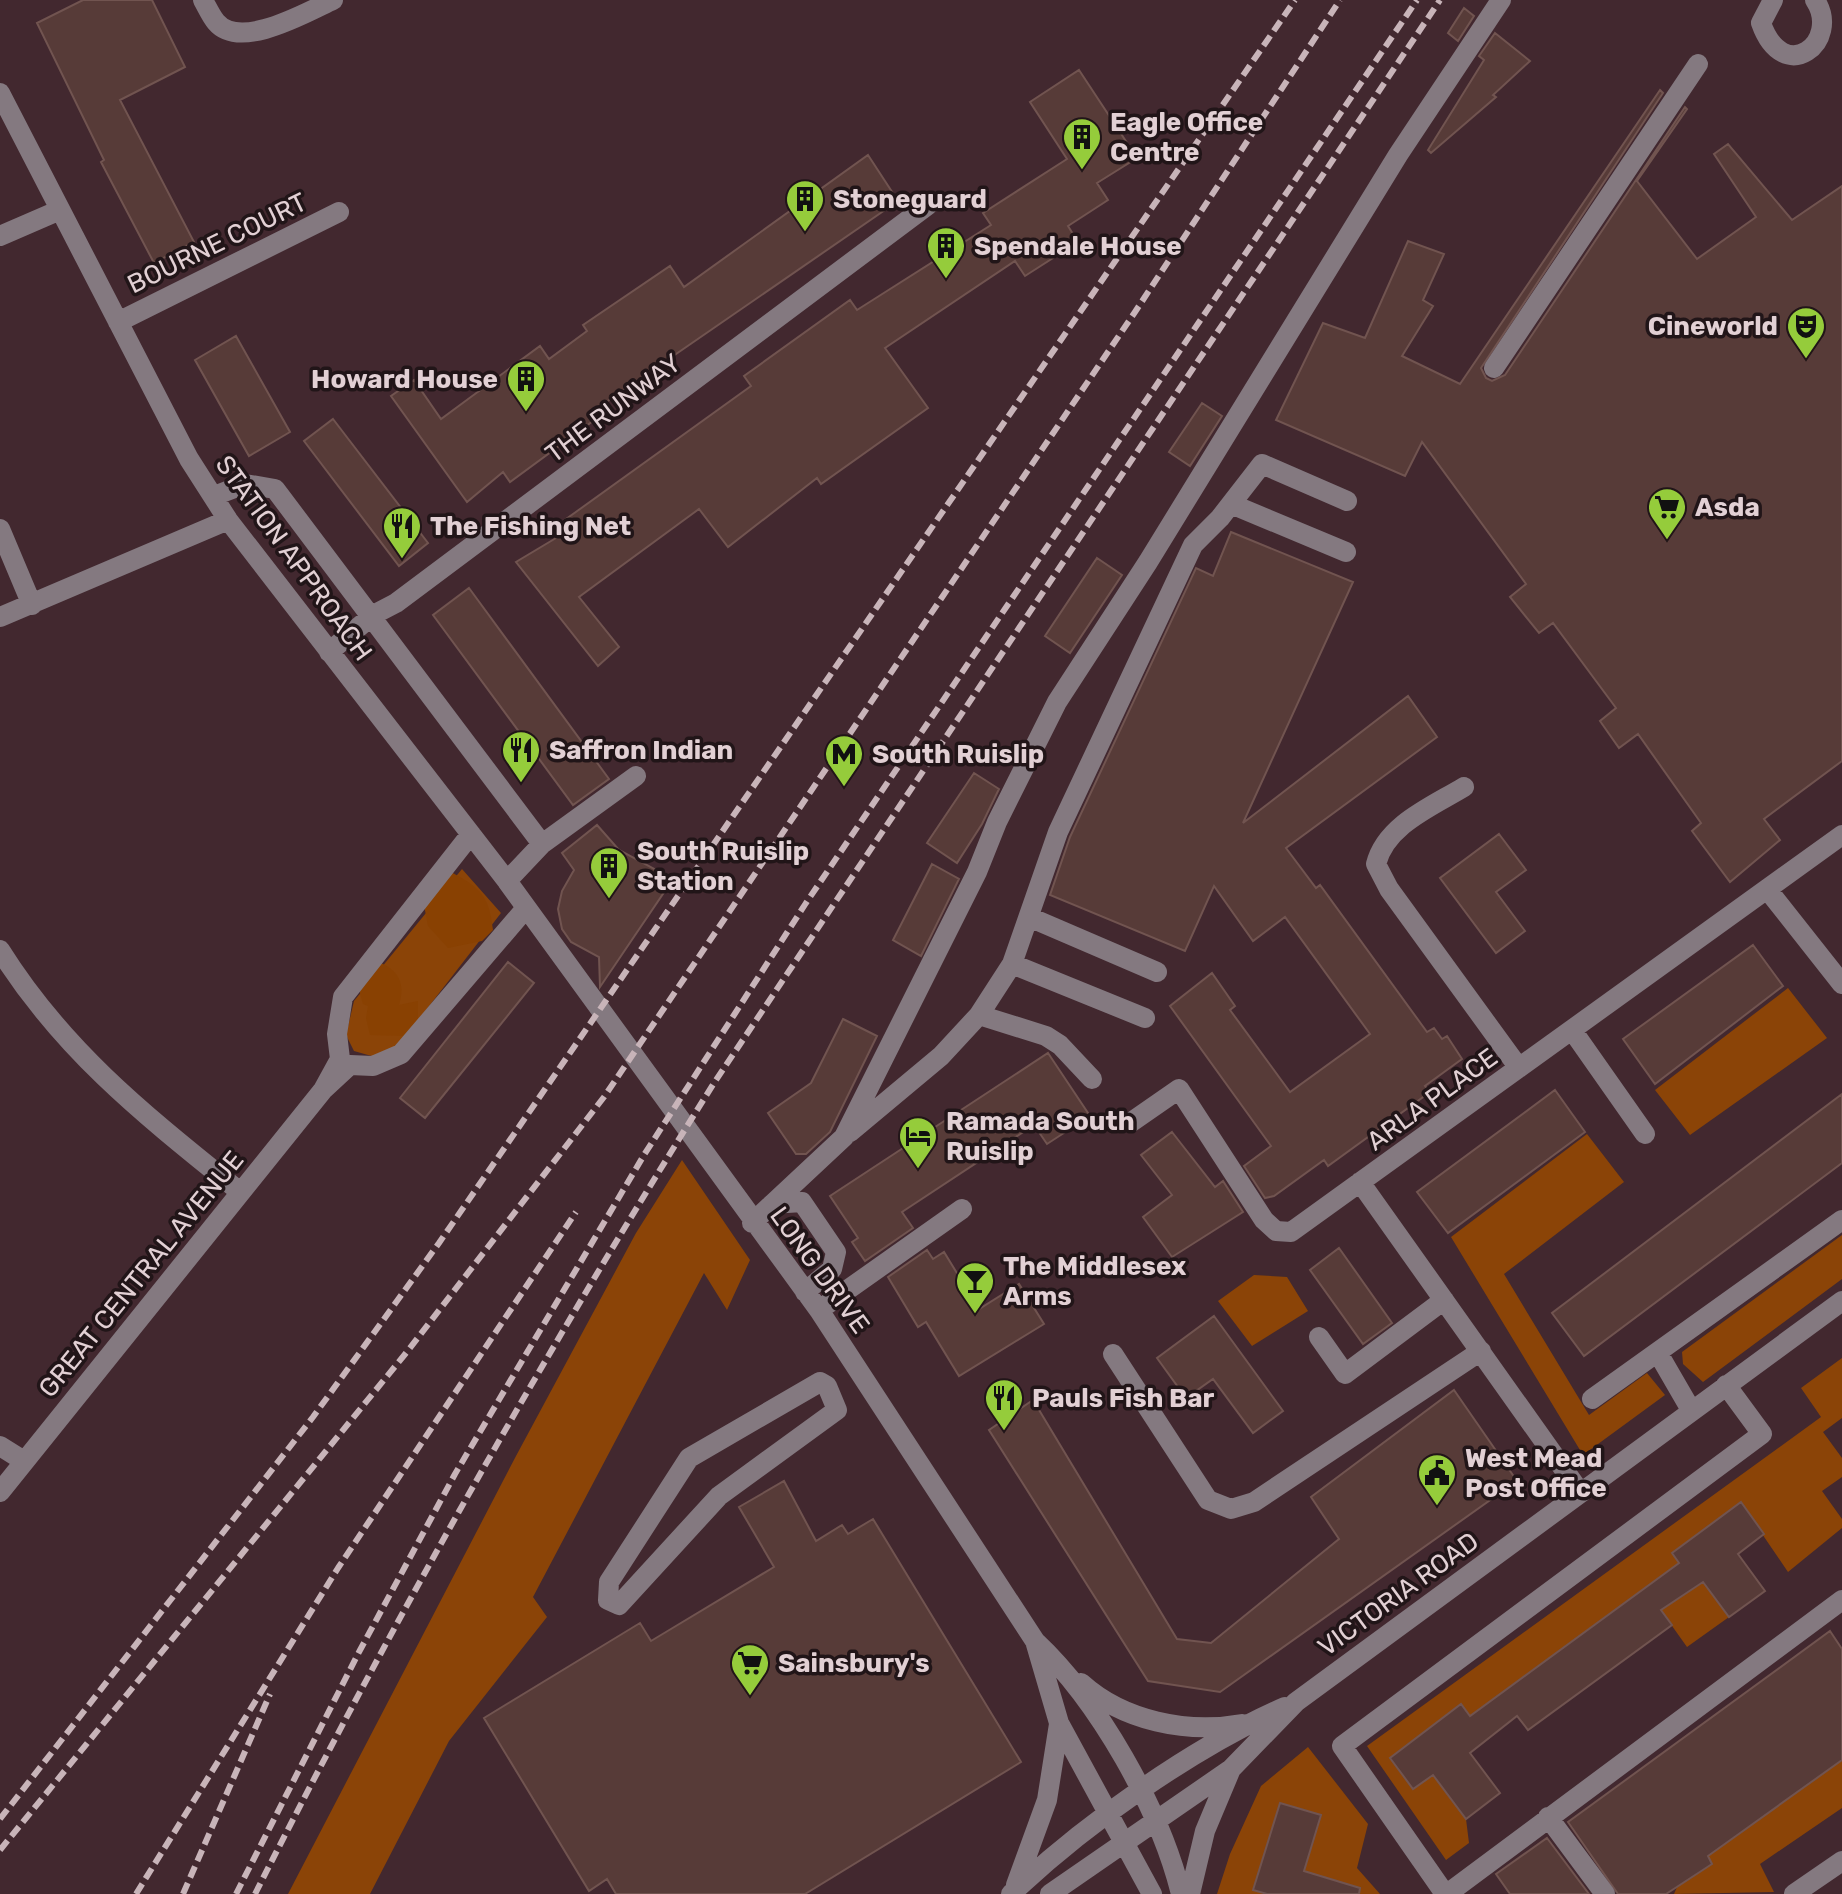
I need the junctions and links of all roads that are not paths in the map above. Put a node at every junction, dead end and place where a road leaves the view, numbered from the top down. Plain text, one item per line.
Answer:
1 (203, 0) edge
2 (333, 0) edge
3 (1501, 0) edge
4 (1773, 0) edge
5 (1815, 0) edge
6 (1842, 42) edge
7 (1817, 46) junction
8 (1698, 64) dead end
9 (0, 93) edge
10 (928, 205) dead end
11 (60, 210) junction
12 (339, 212) dead end
13 (0, 236) edge
14 (118, 322) junction
15 (1494, 368) dead end
16 (214, 496) junction
17 (1347, 501) dead end
18 (1231, 504) junction
19 (228, 520) junction
20 (0, 529) edge
21 (1346, 552) dead end
22 (32, 605) junction
23 (373, 615) junction
24 (0, 617) edge
25 (329, 652) junction
26 (636, 776) dead end
27 (1464, 787) dead end
28 (471, 834) junction
29 (1842, 835) edge
30 (542, 844) junction
31 (507, 881) junction
32 (1767, 889) junction
33 (526, 908) junction
34 (1029, 917) junction
35 (548, 940) joint
36 (0, 950) edge
37 (1012, 964) junction
38 (1157, 972) dead end
39 (1842, 984) edge
40 (979, 1015) junction
41 (1145, 1018) dead end
42 (1572, 1030) junction
43 (1519, 1068) junction
44 (1092, 1079) dead end
45 (323, 1090) junction
46 (1130, 1123) dead end
47 (1645, 1134) dead end
48 (844, 1137) junction
49 (1360, 1182) junction
50 (239, 1191) junction
51 (772, 1204) junction
52 (962, 1209) dead end
53 (1842, 1220) edge
54 (752, 1223) junction
55 (805, 1292) junction
56 (1444, 1300) junction
57 (1842, 1301) edge
58 (819, 1310) junction
59 (1319, 1337) dead end
60 (1481, 1351) junction
61 (1658, 1353) junction
62 (1113, 1354) dead end
63 (866, 1379) junction
64 (1726, 1385) junction
65 (833, 1397) junction
66 (1592, 1399) dead end
67 (1691, 1410) junction
68 (0, 1446) edge
69 (24, 1461) junction
70 (0, 1492) edge
71 (1580, 1492) junction
72 (1842, 1600) edge
73 (1035, 1641) junction
74 (1066, 1670) junction
75 (1296, 1702) junction
76 (1249, 1722) junction
77 (1059, 1723) junction
78 (1231, 1769) junction
79 (1141, 1792) junction
80 (1107, 1815) junction
81 (1548, 1817) junction
82 (1157, 1819) junction
83 (1123, 1844) junction
84 (1842, 1861) edge
85 (1012, 1893) edge
86 (1050, 1894) edge
87 (1152, 1894) edge
88 (1181, 1894) edge
89 (1190, 1894) edge
90 (1446, 1894) edge
91 (1605, 1894) edge
92 (1794, 1894) edge

1 - 2 street
3 - 48 street
4 - 7 street
5 - 7 street
6 - 7 street
8 - 15 street
9 - 11 street, STATION APPROACH
10 - 23 street, THE RUNWAY
11 - 13 street
11 - 14 street, STATION APPROACH
12 - 14 street, BOURNE COURT
14 - 16 street, STATION APPROACH
16 - 19 street, STATION APPROACH
16 - 23 street
17 - 18 street
18 - 21 street
18 - 34 street
19 - 22 street
19 - 25 street, STATION APPROACH
20 - 22 street
22 - 24 street
23 - 25 street, THE RUNWAY
23 - 30 street
25 - 28 street, STATION APPROACH
26 - 30 street
27 - 43 street
28 - 31 street, STATION APPROACH
28 - 45 street, GREAT CENTRAL AVENUE
29 - 32 street, ARLA PLACE
30 - 31 street
31 - 33 street, STATION APPROACH
32 - 39 street
32 - 42 street, ARLA PLACE
33 - 35 street, STATION APPROACH
33 - 45 street, GREAT CENTRAL AVENUE
34 - 37 street
34 - 38 street
35 - 54 street, LONG DRIVE
36 - 50 street
37 - 40 street
37 - 41 street
40 - 44 street
40 - 48 street
42 - 43 street, ARLA PLACE
42 - 47 street
43 - 49 street, ARLA PLACE
45 - 50 street, GREAT CENTRAL AVENUE
46 - 49 street
48 - 51 street
49 - 56 street, ARLA PLACE
50 - 69 street, GREAT CENTRAL AVENUE
51 - 54 street
51 - 55 street
52 - 58 street
53 - 61 street
54 - 55 street, LONG DRIVE
55 - 58 street, LONG DRIVE
56 - 59 street
56 - 60 street, ARLA PLACE
57 - 64 street, VICTORIA ROAD
58 - 63 street, LONG DRIVE
60 - 62 street
60 - 71 street, ARLA PLACE
61 - 66 street
61 - 67 street
63 - 65 street
63 - 73 street, LONG DRIVE
64 - 67 street, VICTORIA ROAD
64 - 90 street
65 - 65 street
67 - 71 street, VICTORIA ROAD
68 - 69 street
69 - 70 street, GREAT CENTRAL AVENUE
71 - 75 street, VICTORIA ROAD
72 - 81 street
73 - 74 street, LONG DRIVE
73 - 77 street, LONG DRIVE
74 - 76 street
74 - 79 street, LONG DRIVE
75 - 76 street, VICTORIA ROAD
75 - 78 street, VICTORIA ROAD
76 - 79 street, VICTORIA ROAD
77 - 80 street, LONG DRIVE
77 - 85 street
78 - 82 street, VICTORIA ROAD
78 - 89 street
79 - 80 street, VICTORIA ROAD
79 - 82 street, LONG DRIVE
80 - 83 street, LONG DRIVE
80 - 85 street, VICTORIA ROAD
81 - 90 street
81 - 91 street
82 - 83 street, VICTORIA ROAD
82 - 88 street, LONG DRIVE
83 - 86 street, VICTORIA ROAD
83 - 87 street, LONG DRIVE
84 - 92 street

